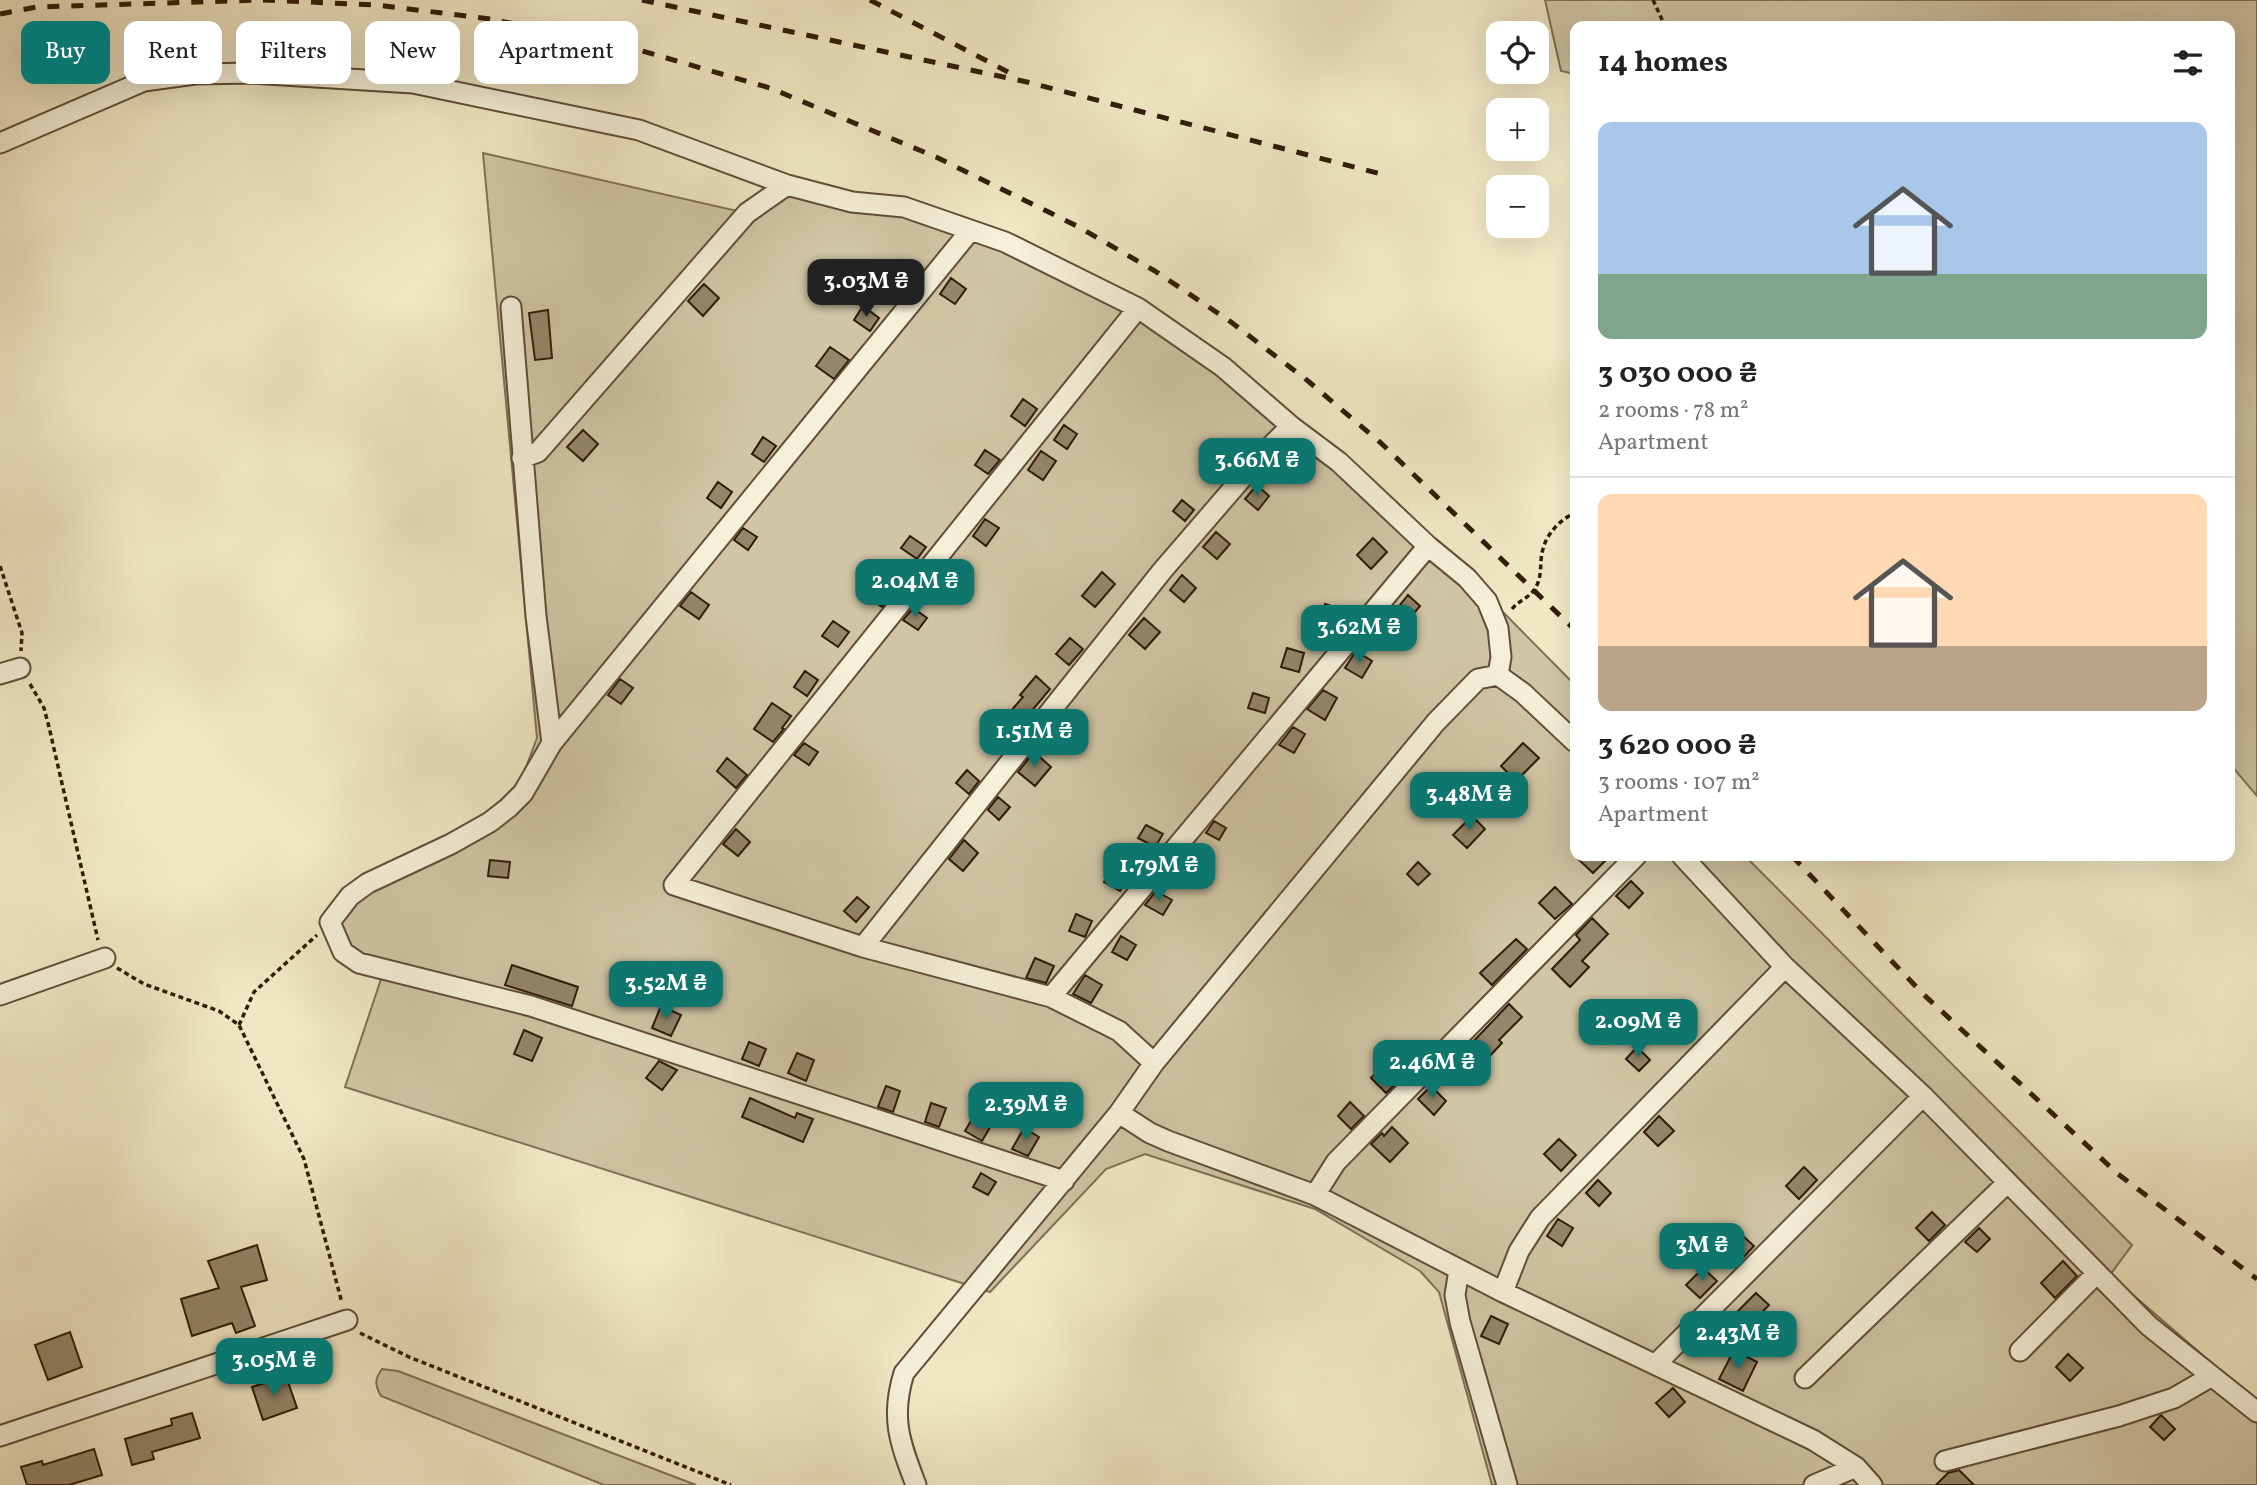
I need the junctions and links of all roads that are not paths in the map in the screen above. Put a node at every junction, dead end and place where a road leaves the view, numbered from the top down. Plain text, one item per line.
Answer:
1 (0, 142) edge
2 (787, 185) junction
3 (970, 231) junction
4 (511, 307) dead end
5 (1139, 308) junction
6 (1291, 426) junction
7 (522, 458) junction
8 (1428, 546) junction
9 (20, 668) road end
10 (0, 674) edge
11 (1498, 674) junction
12 (1570, 737) edge
13 (552, 743) junction
14 (1631, 861) edge
15 (1687, 861) edge
16 (863, 947) junction
17 (105, 958) road end
18 (1785, 967) junction
19 (0, 995) edge
20 (1051, 997) junction
21 (1154, 1063) junction
22 (1923, 1096) junction
23 (1119, 1113) junction
24 (1064, 1181) junction
25 (2007, 1183) junction
26 (1315, 1195) junction
27 (1459, 1270) junction
28 (2096, 1273) junction
29 (1503, 1292) junction
30 (348, 1320) road end
31 (2020, 1351) dead end
32 (1656, 1364) junction
33 (2212, 1376) junction
34 (1805, 1378) dead end
35 (2257, 1412) edge
36 (0, 1436) edge
37 (1945, 1461) dead end
38 (1856, 1467) junction
39 (916, 1485) edge
40 (1507, 1485) edge
41 (1814, 1485) edge
42 (1872, 1485) edge

1 - 2 street
2 - 3 street
2 - 7 street
3 - 5 street
3 - 13 street
4 - 7 street
5 - 6 street
5 - 16 street
6 - 8 street
6 - 16 street
7 - 13 street
8 - 11 street
8 - 20 street
9 - 10 street
11 - 12 street
11 - 21 street
13 - 24 street
14 - 26 street
15 - 18 street
16 - 20 street
17 - 19 street
18 - 22 street
18 - 29 street
20 - 21 street
21 - 23 street
22 - 25 street
22 - 32 street
23 - 24 street
23 - 26 street
24 - 39 street
25 - 28 street
25 - 34 street
26 - 27 street
27 - 29 street
27 - 40 street
28 - 31 street
28 - 33 street
29 - 32 street
30 - 36 street
32 - 38 street
33 - 35 street
33 - 37 street
38 - 41 street
38 - 42 street

